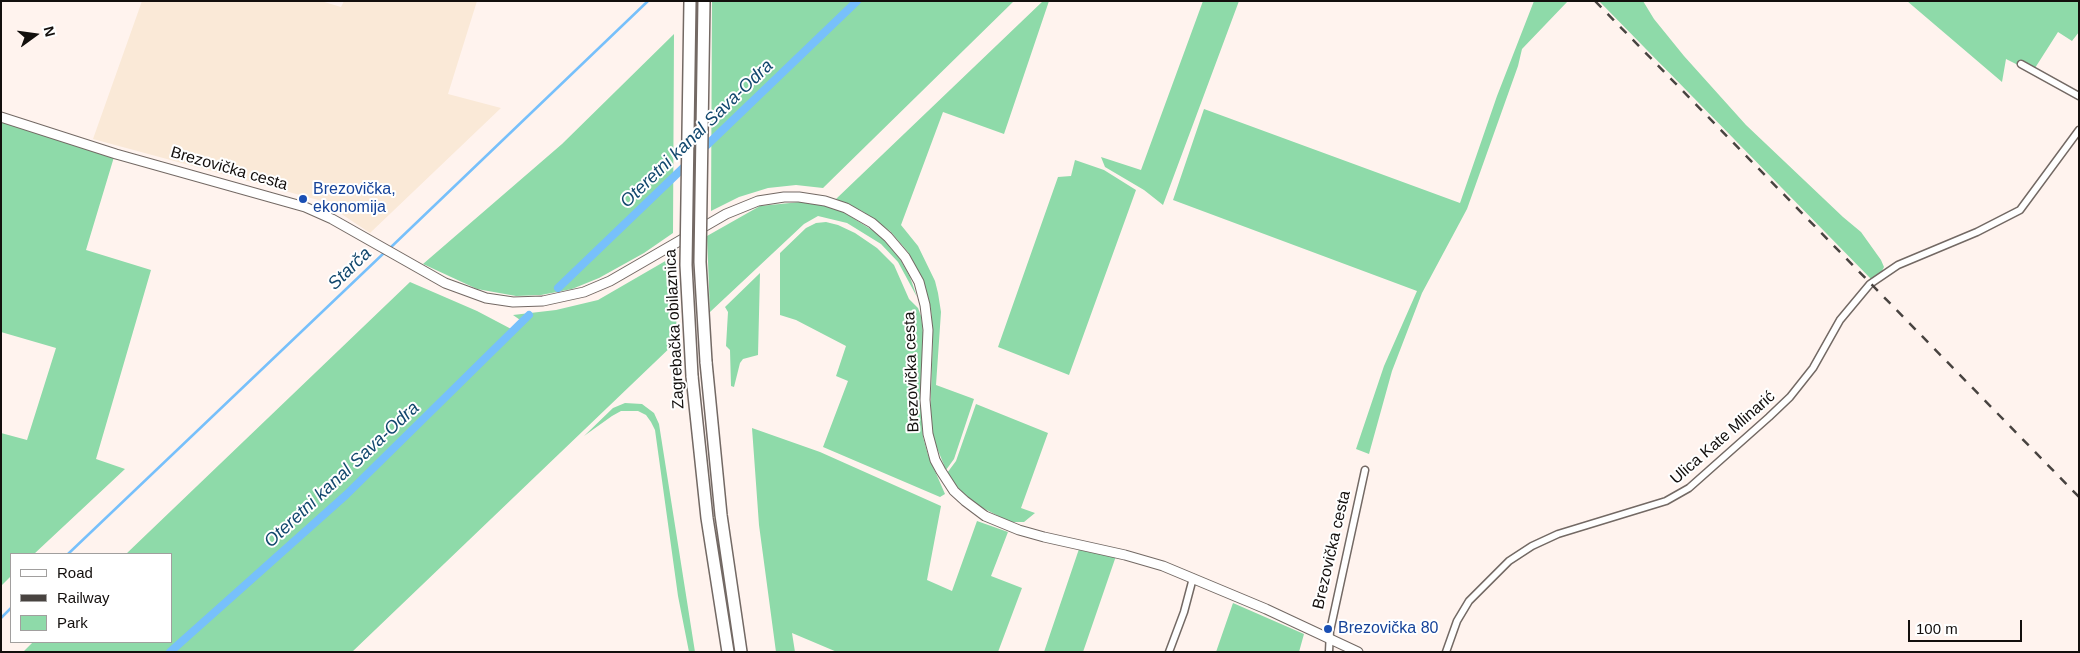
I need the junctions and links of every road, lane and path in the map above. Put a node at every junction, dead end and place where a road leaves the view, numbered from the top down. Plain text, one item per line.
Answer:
1 (690, 1) edge
2 (704, 1) edge
3 (2020, 64) dead end
4 (2079, 96) edge
5 (1, 117) edge
6 (2078, 132) edge
7 (1365, 470) dead end
8 (1193, 578) junction
9 (1329, 637) junction
10 (728, 652) edge
11 (741, 652) edge
12 (1169, 652) edge
13 (1328, 652) edge
14 (1358, 652) edge
15 (1446, 652) edge

1 - 10 highway, Zagrebačka obilaznica, bridge
2 - 11 highway, Zagrebačka obilaznica, bridge
3 - 4 street
5 - 8 main road, Brezovička cesta
6 - 15 street, Ulica Kate Mlinarić
7 - 9 street, Brezovička cesta
8 - 9 main road, Brezovička cesta
8 - 12 street
9 - 13 street
9 - 14 main road, Brezovička cesta

